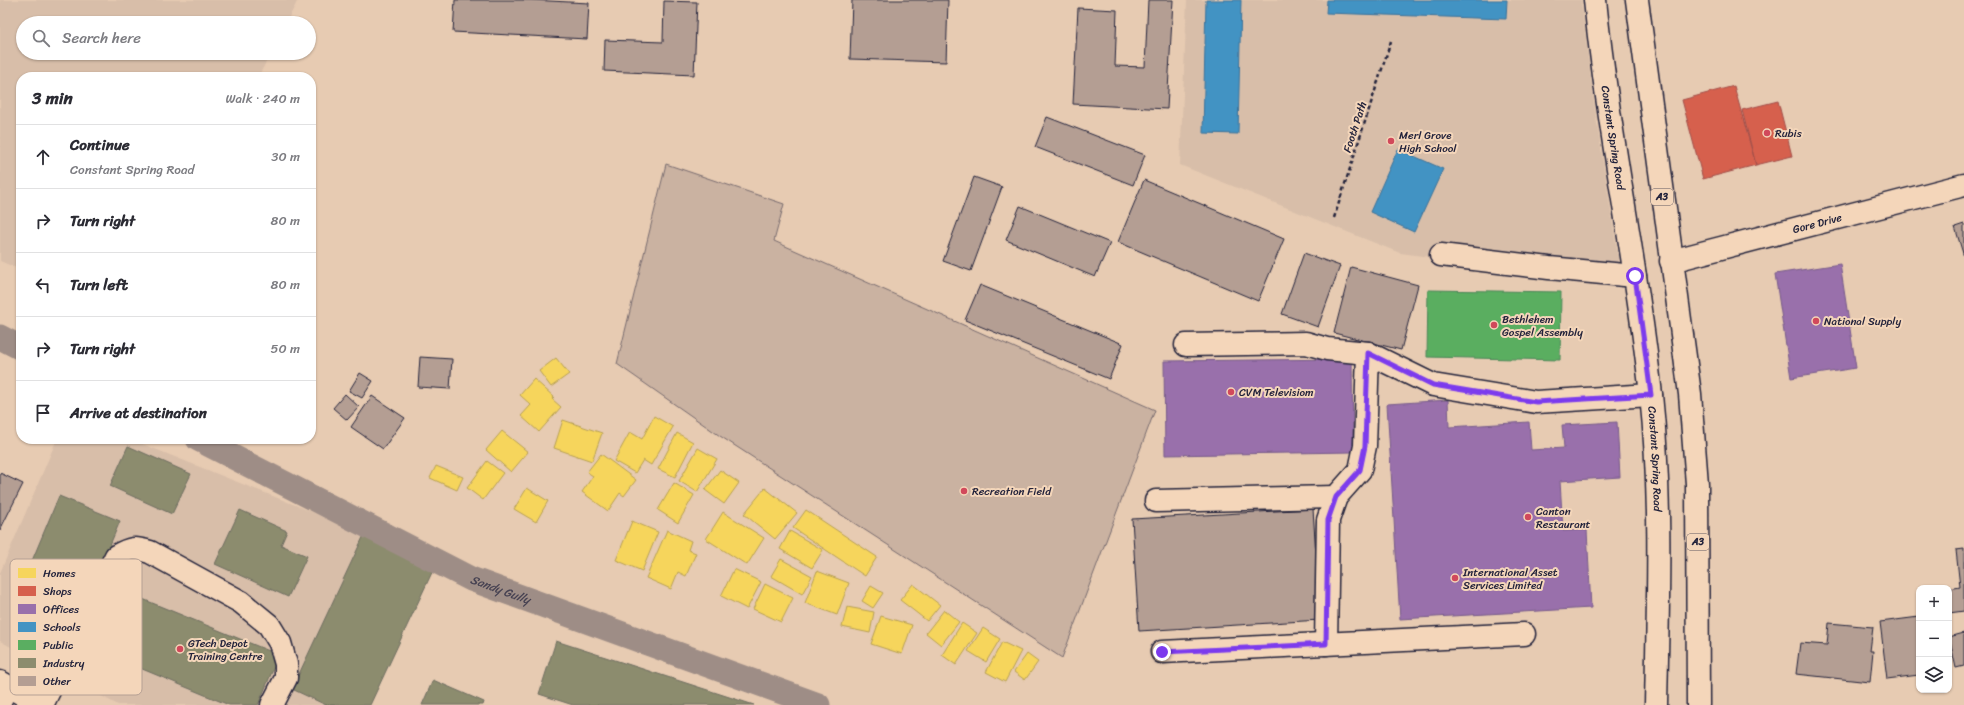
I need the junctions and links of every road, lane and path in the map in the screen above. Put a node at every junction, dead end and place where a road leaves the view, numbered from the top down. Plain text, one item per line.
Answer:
1 (1595, 0) edge
2 (1637, 0) edge
3 (1391, 41) dead end
4 (1964, 185) edge
5 (1334, 218) dead end
6 (1441, 255) dead end
7 (1671, 261) junction
8 (1635, 276) junction
9 (1186, 345) dead end
10 (1368, 353) junction
11 (1651, 395) junction
12 (1336, 497) junction
13 (1156, 501) dead end
14 (114, 559) edge
15 (1524, 634) dead end
16 (1326, 644) junction
17 (1162, 652) dead end
18 (14, 695) edge
19 (42, 695) edge
20 (1656, 698) edge
21 (1698, 698) edge
22 (37, 704) edge
23 (272, 705) edge

1 - 8 main road, Constant Spring Road
2 - 7 main road, A3
3 - 5 path, Footh Path
4 - 7 main road, Gore Drive
6 - 8 main road
7 - 21 main road, A3
8 - 11 main road, Constant Spring Road
9 - 10 main road
10 - 11 main road
10 - 12 main road
11 - 20 main road, Constant Spring Road
12 - 13 main road
12 - 16 main road
14 - 23 main road
15 - 16 main road
16 - 17 main road
18 - 22 main road
19 - 22 main road

